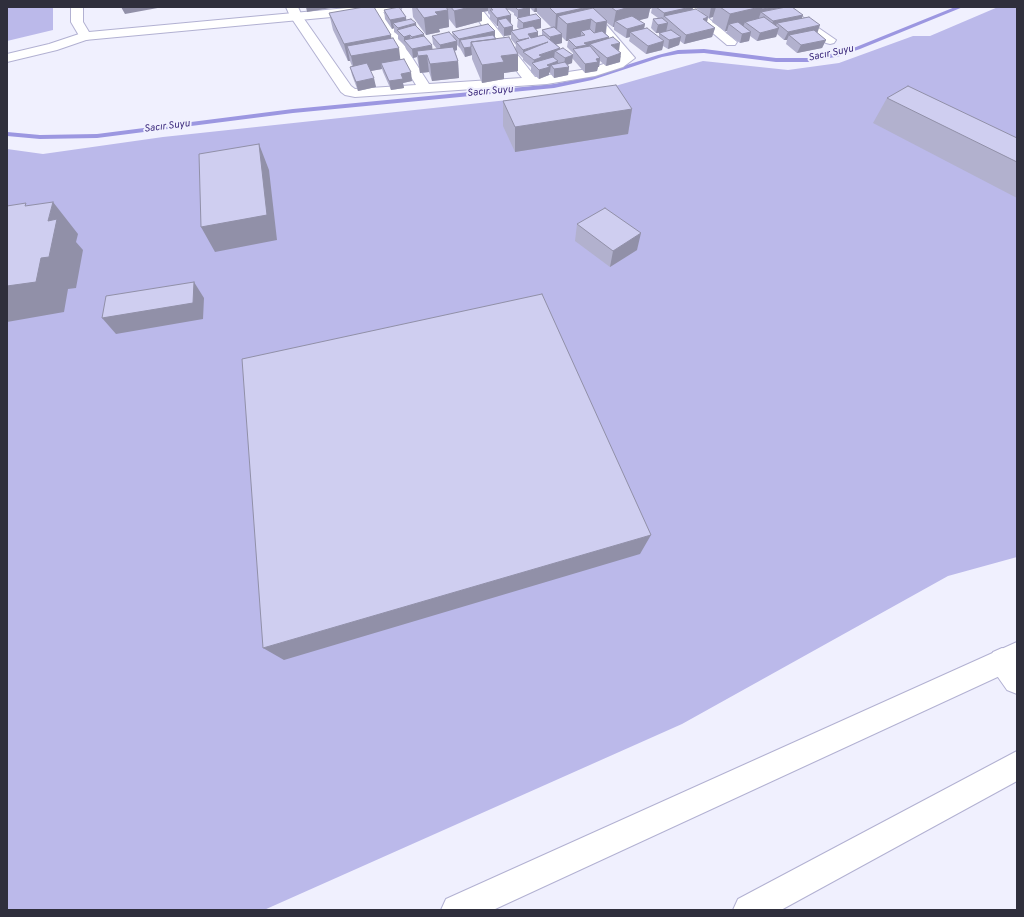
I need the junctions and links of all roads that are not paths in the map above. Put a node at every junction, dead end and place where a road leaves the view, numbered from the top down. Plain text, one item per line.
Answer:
1 (77, 7) edge
2 (396, 7) edge
3 (474, 7) edge
4 (585, 7) edge
5 (688, 7) edge
6 (780, 7) edge
7 (375, 8) edge
8 (294, 12) edge
9 (85, 36) junction
10 (830, 40) dead end
11 (731, 42) dead end
12 (7, 58) edge
13 (530, 81) junction
14 (425, 88) junction
15 (1012, 665) edge
16 (1017, 765) edge
17 (457, 910) edge
18 (749, 910) edge

1 - 9 street
2 - 7 street
3 - 13 street
4 - 13 street
5 - 11 street
6 - 10 street
7 - 8 street
7 - 14 street
8 - 9 street
8 - 14 street
9 - 12 street
13 - 14 street
15 - 17 street
16 - 18 street

